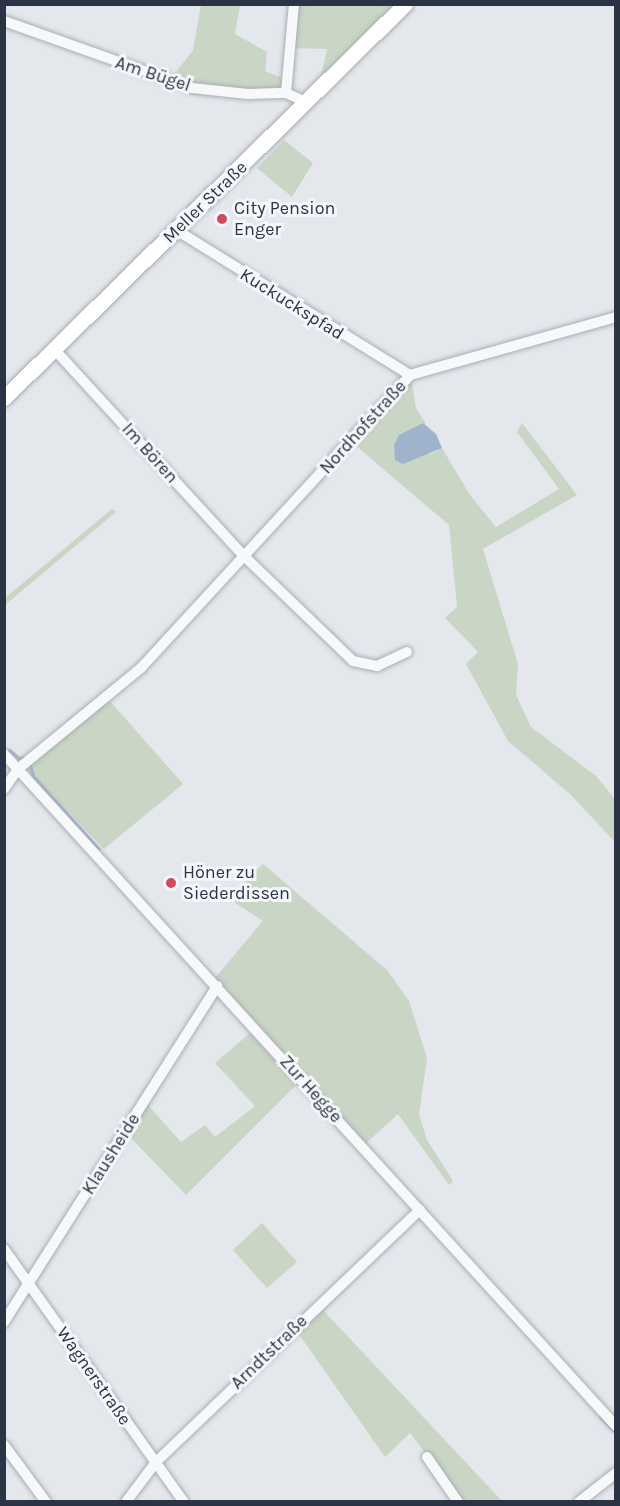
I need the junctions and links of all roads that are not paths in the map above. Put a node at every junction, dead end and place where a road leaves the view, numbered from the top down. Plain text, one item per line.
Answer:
1 (294, 4) edge
2 (405, 4) edge
3 (4, 21) edge
4 (286, 93) junction
5 (306, 102) junction
6 (176, 230) junction
7 (615, 317) edge
8 (55, 350) junction
9 (410, 375) junction
10 (4, 398) edge
11 (244, 557) junction
12 (407, 652) dead end
13 (4, 754) edge
14 (18, 769) junction
15 (4, 789) edge
16 (217, 986) junction
17 (420, 1210) junction
18 (4, 1249) edge
19 (29, 1283) junction
20 (4, 1322) edge
21 (615, 1426) edge
22 (4, 1445) edge
23 (427, 1457) dead end
24 (156, 1462) junction
25 (615, 1473) edge
26 (46, 1502) edge
27 (126, 1502) edge
28 (184, 1502) edge
29 (458, 1502) edge
30 (579, 1502) edge

1 - 4 street
2 - 5 main road, Meller Straße
3 - 4 street, Am Bügel
4 - 5 street, Am Bügel
5 - 6 main road, Meller Straße
6 - 8 main road, Meller Straße
6 - 9 street, Kuckuckspfad
7 - 9 street, Nordhofstraße
8 - 10 main road, Meller Straße
8 - 11 street, Im Bören
9 - 11 street, Nordhofstraße
11 - 12 street
11 - 14 street, Nordhofstraße
13 - 14 street, Zur Hegge
14 - 15 street, Nordhofstraße
14 - 16 street, Zur Hegge
16 - 17 street, Zur Hegge
16 - 19 street, Klausheide
17 - 21 street, Zur Hegge
17 - 24 street, Arndtstraße
18 - 19 street, Wagnerstraße
19 - 20 street, Klausheide
19 - 24 street, Wagnerstraße
22 - 26 street
23 - 29 street
24 - 27 street, Arndtstraße
24 - 28 street, Wagnerstraße
25 - 30 street

